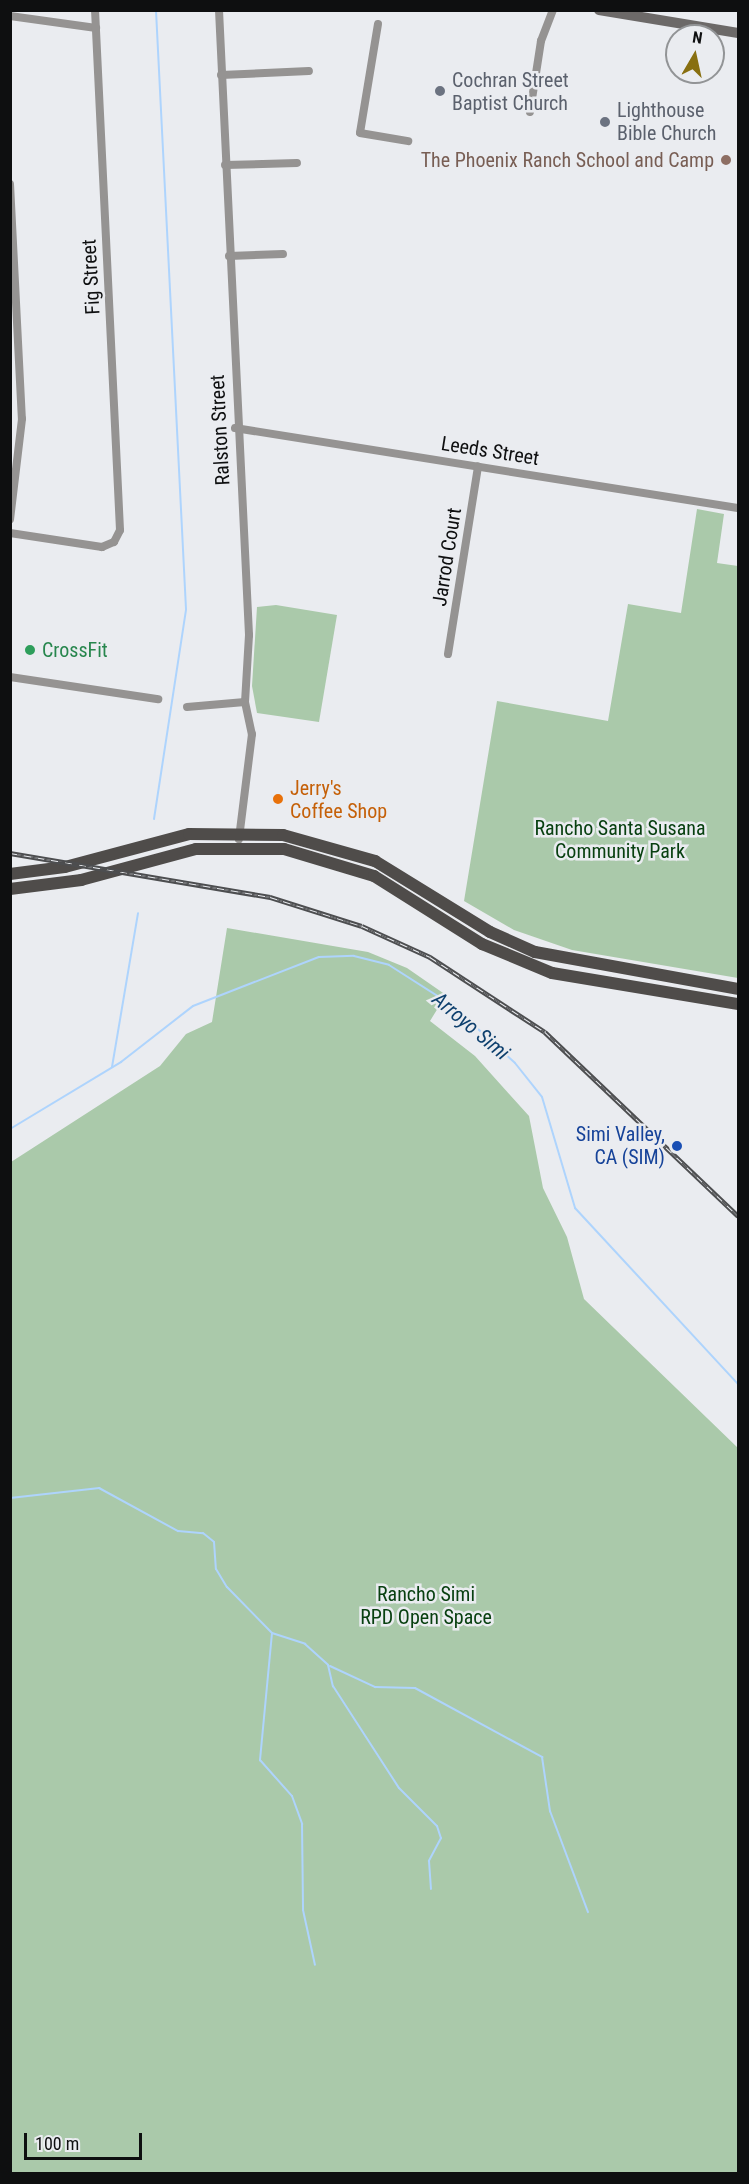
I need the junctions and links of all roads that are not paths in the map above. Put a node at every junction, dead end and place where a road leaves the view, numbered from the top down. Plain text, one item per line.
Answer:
1 (95, 10) edge
2 (219, 10) edge
3 (553, 10) edge
4 (599, 10) edge
5 (10, 16) edge
6 (378, 24) dead end
7 (96, 28) junction
8 (738, 33) edge
9 (309, 71) dead end
10 (221, 75) junction
11 (530, 111) dead end
12 (408, 141) dead end
13 (297, 163) dead end
14 (225, 165) junction
15 (10, 184) edge
16 (283, 254) dead end
17 (229, 256) junction
18 (235, 428) junction
19 (478, 466) junction
20 (738, 508) edge
21 (10, 519) edge
22 (10, 533) edge
23 (448, 654) dead end
24 (10, 676) edge
25 (158, 699) dead end
26 (245, 702) junction
27 (188, 706) dead end
28 (239, 831) junction
29 (239, 846) junction
30 (10, 874) edge
31 (10, 889) edge
32 (738, 989) edge
33 (738, 1004) edge

1 - 7 street, Fig Street
2 - 10 street, Ralston Street
3 - 11 street
4 - 8 main road
5 - 7 street
6 - 12 street
7 - 22 street, Fig Street
9 - 10 street
10 - 14 street, Ralston Street
13 - 14 street
14 - 17 street, Ralston Street
15 - 21 street
16 - 17 street
17 - 18 street, Ralston Street
18 - 19 street, Leeds Street
18 - 26 street, Ralston Street
19 - 20 street, Leeds Street
19 - 23 street, Jarrod Court
24 - 25 street
26 - 27 street
26 - 28 street, Ralston Street
28 - 29 street, Ralston Street
28 - 30 main road
28 - 32 main road
29 - 31 main road
29 - 33 main road

